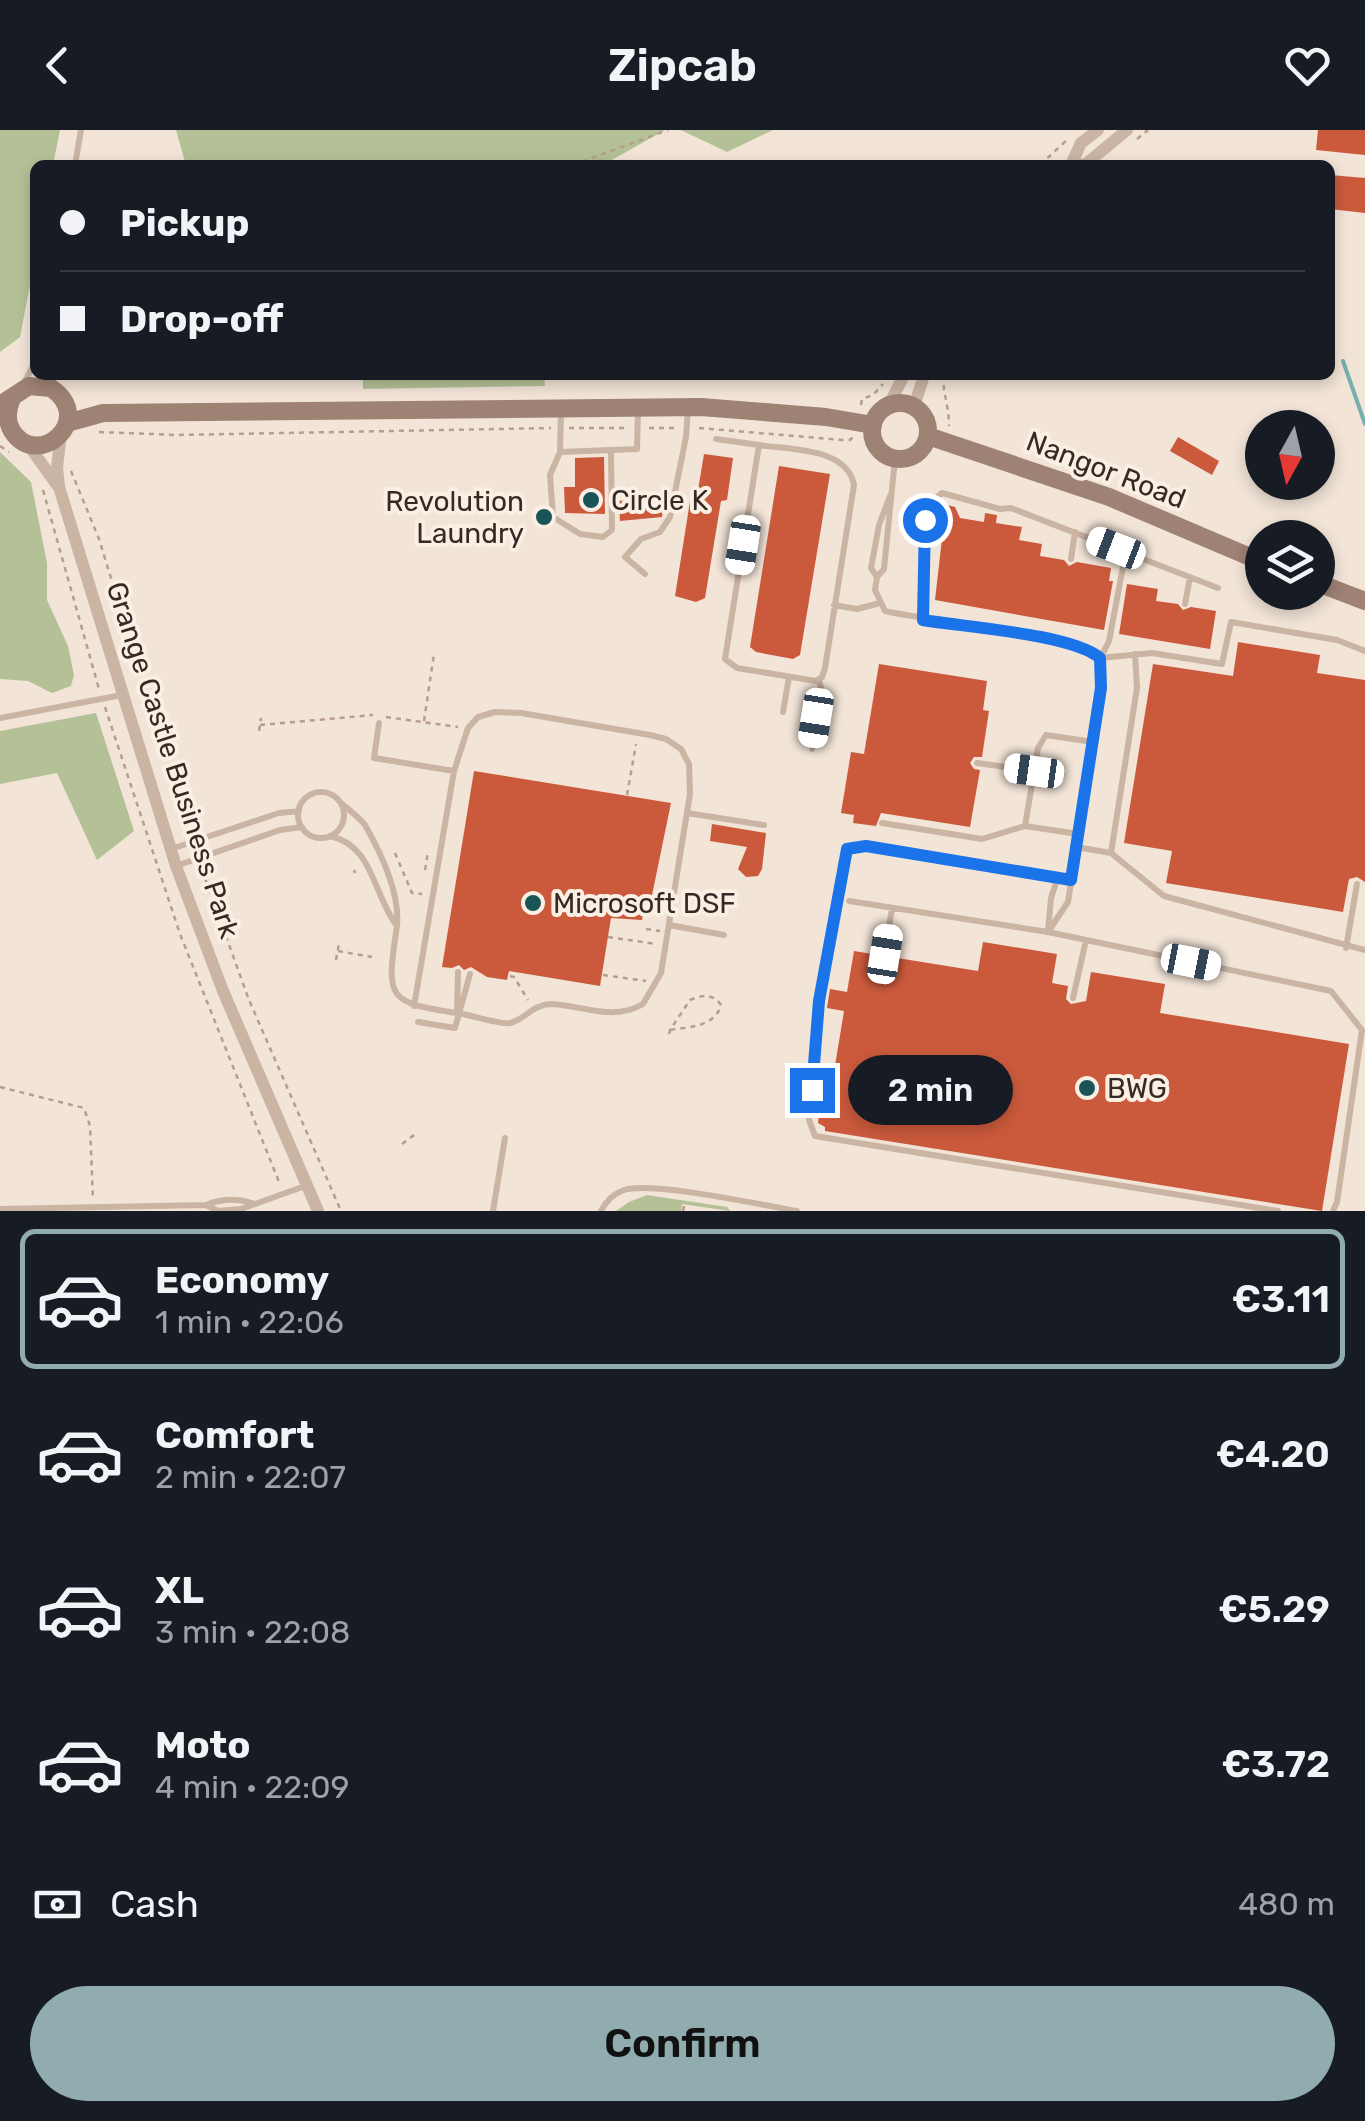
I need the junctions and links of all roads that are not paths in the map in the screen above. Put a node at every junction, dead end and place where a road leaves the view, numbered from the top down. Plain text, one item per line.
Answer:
1 (81, 130) edge
2 (1098, 130) edge
3 (1127, 130) edge
4 (76, 160) edge
5 (1073, 160) edge
6 (1091, 160) edge
7 (30, 369) edge
8 (902, 380) edge
9 (922, 380) edge
10 (54, 387) edge
11 (10, 399) edge
12 (889, 405) junction
13 (914, 406) junction
14 (688, 407) junction
15 (638, 408) junction
16 (103, 413) junction
17 (560, 418) junction
18 (5, 425) edge
19 (872, 425) junction
20 (64, 428) junction
21 (928, 436) junction
22 (716, 439) dead end
23 (759, 445) junction
24 (19, 448) junction
25 (611, 451) junction
26 (560, 452) junction
27 (895, 459) junction
28 (59, 487) junction
29 (890, 496) junction
30 (1075, 532) junction
31 (1126, 552) junction
32 (1245, 555) edge
33 (1070, 559) dead end
34 (646, 574) dead end
35 (1190, 577) junction
36 (876, 578) junction
37 (1218, 588) dead end
38 (1335, 590) edge
39 (1365, 601) edge
40 (880, 603) junction
41 (1185, 604) dead end
42 (834, 605) junction
43 (923, 620) junction
44 (1365, 651) edge
45 (1134, 654) junction
46 (1100, 658) junction
47 (789, 677) junction
48 (819, 680) junction
49 (124, 695) junction
50 (783, 712) dead end
51 (0, 718) edge
52 (379, 724) dead end
53 (1093, 742) junction
54 (812, 749) dead end
55 (977, 762) dead end
56 (454, 771) junction
57 (1034, 771) junction
58 (341, 802) junction
59 (299, 812) junction
60 (687, 812) junction
61 (882, 823) dead end
62 (764, 826) dead end
63 (1025, 826) junction
64 (302, 827) junction
65 (1078, 834) junction
66 (330, 836) junction
67 (1076, 847) junction
68 (170, 850) junction
69 (1111, 853) junction
70 (176, 866) junction
71 (1058, 878) junction
72 (1071, 880) junction
73 (1356, 884) dead end
74 (849, 901) dead end
75 (892, 908) junction
76 (397, 926) junction
77 (669, 926) junction
78 (1048, 932) junction
79 (724, 935) dead end
80 (1086, 940) junction
81 (1346, 948) junction
82 (1365, 950) edge
83 (885, 954) dead end
84 (458, 972) dead end
85 (470, 974) dead end
86 (1073, 998) dead end
87 (414, 1006) junction
88 (458, 1014) junction
89 (418, 1022) dead end
90 (505, 1138) dead end
91 (306, 1186) junction
92 (0, 1209) edge
93 (93, 1209) edge
94 (30, 1210) edge
95 (318, 1211) edge
96 (493, 1211) edge
97 (601, 1211) edge
98 (797, 1211) edge
99 (1278, 1211) edge
100 (1333, 1211) edge

1 - 4 lane
2 - 5 street
3 - 6 street
7 - 11 lane
8 - 12 street
9 - 13 street
10 - 11 main road
10 - 16 main road
10 - 20 main road
11 - 18 main road
12 - 13 main road
12 - 19 main road
13 - 21 main road
14 - 15 main road
14 - 19 main road
14 - 34 lane
15 - 17 main road
15 - 25 lane
16 - 17 main road
16 - 20 main road
17 - 26 lane
18 - 24 main road
19 - 27 main road
20 - 24 main road
20 - 28 street, Grange Castle Business Park
21 - 27 main road
21 - 32 main road, Nangor Road
22 - 23 lane
23 - 42 lane
23 - 47 lane
24 - 28 street, Grange Castle Business Park
25 - 26 lane
25 - 26 lane
27 - 29 lane
28 - 49 street, Grange Castle Business Park
29 - 36 lane
29 - 36 lane
30 - 31 lane
30 - 33 lane
30 - 43 lane
31 - 35 lane
31 - 46 lane
35 - 37 lane
35 - 41 lane
36 - 40 lane
38 - 39 main road
40 - 42 lane
40 - 43 lane
42 - 48 lane
43 - 46 lane
44 - 45 lane
45 - 46 lane
45 - 69 lane
46 - 53 lane
47 - 48 lane
47 - 50 lane
48 - 54 lane
49 - 51 lane
49 - 68 street, Grange Castle Business Park
52 - 56 lane
53 - 57 lane
53 - 65 lane
55 - 57 lane
56 - 60 lane
56 - 87 lane
57 - 63 lane
58 - 59 lane
58 - 66 lane
58 - 76 lane
59 - 64 lane
59 - 68 lane
60 - 62 lane
60 - 77 lane
61 - 63 lane
63 - 65 lane
64 - 66 lane
64 - 70 lane
65 - 67 lane
66 - 76 lane
67 - 69 lane
67 - 72 lane
68 - 70 street, Grange Castle Business Park
69 - 81 lane
70 - 91 street, Grange Castle Business Park
71 - 72 lane
71 - 78 lane
71 - 99 lane
72 - 78 lane
73 - 81 lane
74 - 75 lane
75 - 78 lane
75 - 83 lane
76 - 87 lane
77 - 79 lane
77 - 88 lane
78 - 80 lane
80 - 86 lane
80 - 100 lane
81 - 82 lane
84 - 88 lane
85 - 88 lane
87 - 88 lane
88 - 89 lane
90 - 96 lane
91 - 93 lane
91 - 95 street, Grange Castle Business Park
92 - 94 lane
93 - 94 lane
97 - 98 lane

